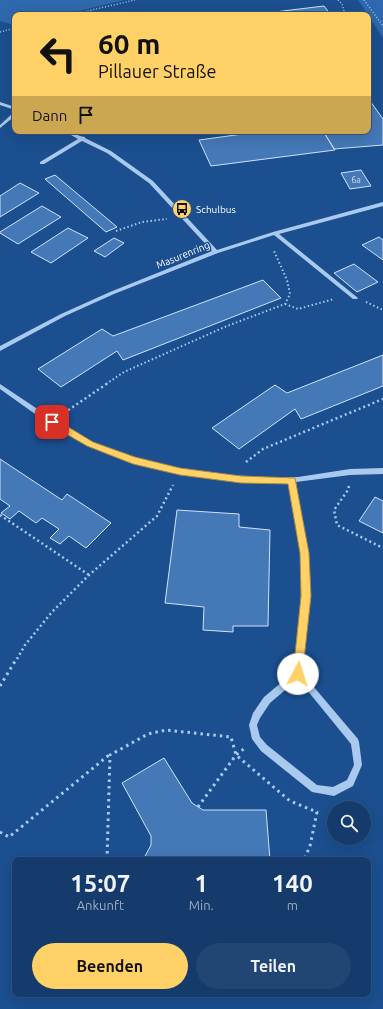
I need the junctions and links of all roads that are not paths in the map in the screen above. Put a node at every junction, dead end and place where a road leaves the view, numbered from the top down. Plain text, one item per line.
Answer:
1 (0, 103) edge
2 (12, 108) edge
3 (12, 117) edge
4 (0, 127) edge
5 (73, 134) edge
6 (83, 138) junction
7 (42, 163) dead end
8 (383, 204) edge
9 (275, 234) junction
10 (216, 252) junction
11 (355, 298) road end
12 (0, 349) edge
13 (0, 386) edge
14 (383, 471) edge
15 (292, 480) junction
16 (298, 674) junction

1 - 2 street
3 - 4 street
5 - 6 street
6 - 7 street
6 - 10 street
8 - 9 street, Masurenring
9 - 10 street, Masurenring
9 - 11 street
10 - 12 street, Masurenring
13 - 15 street
14 - 15 street
15 - 16 street
16 - 16 street

